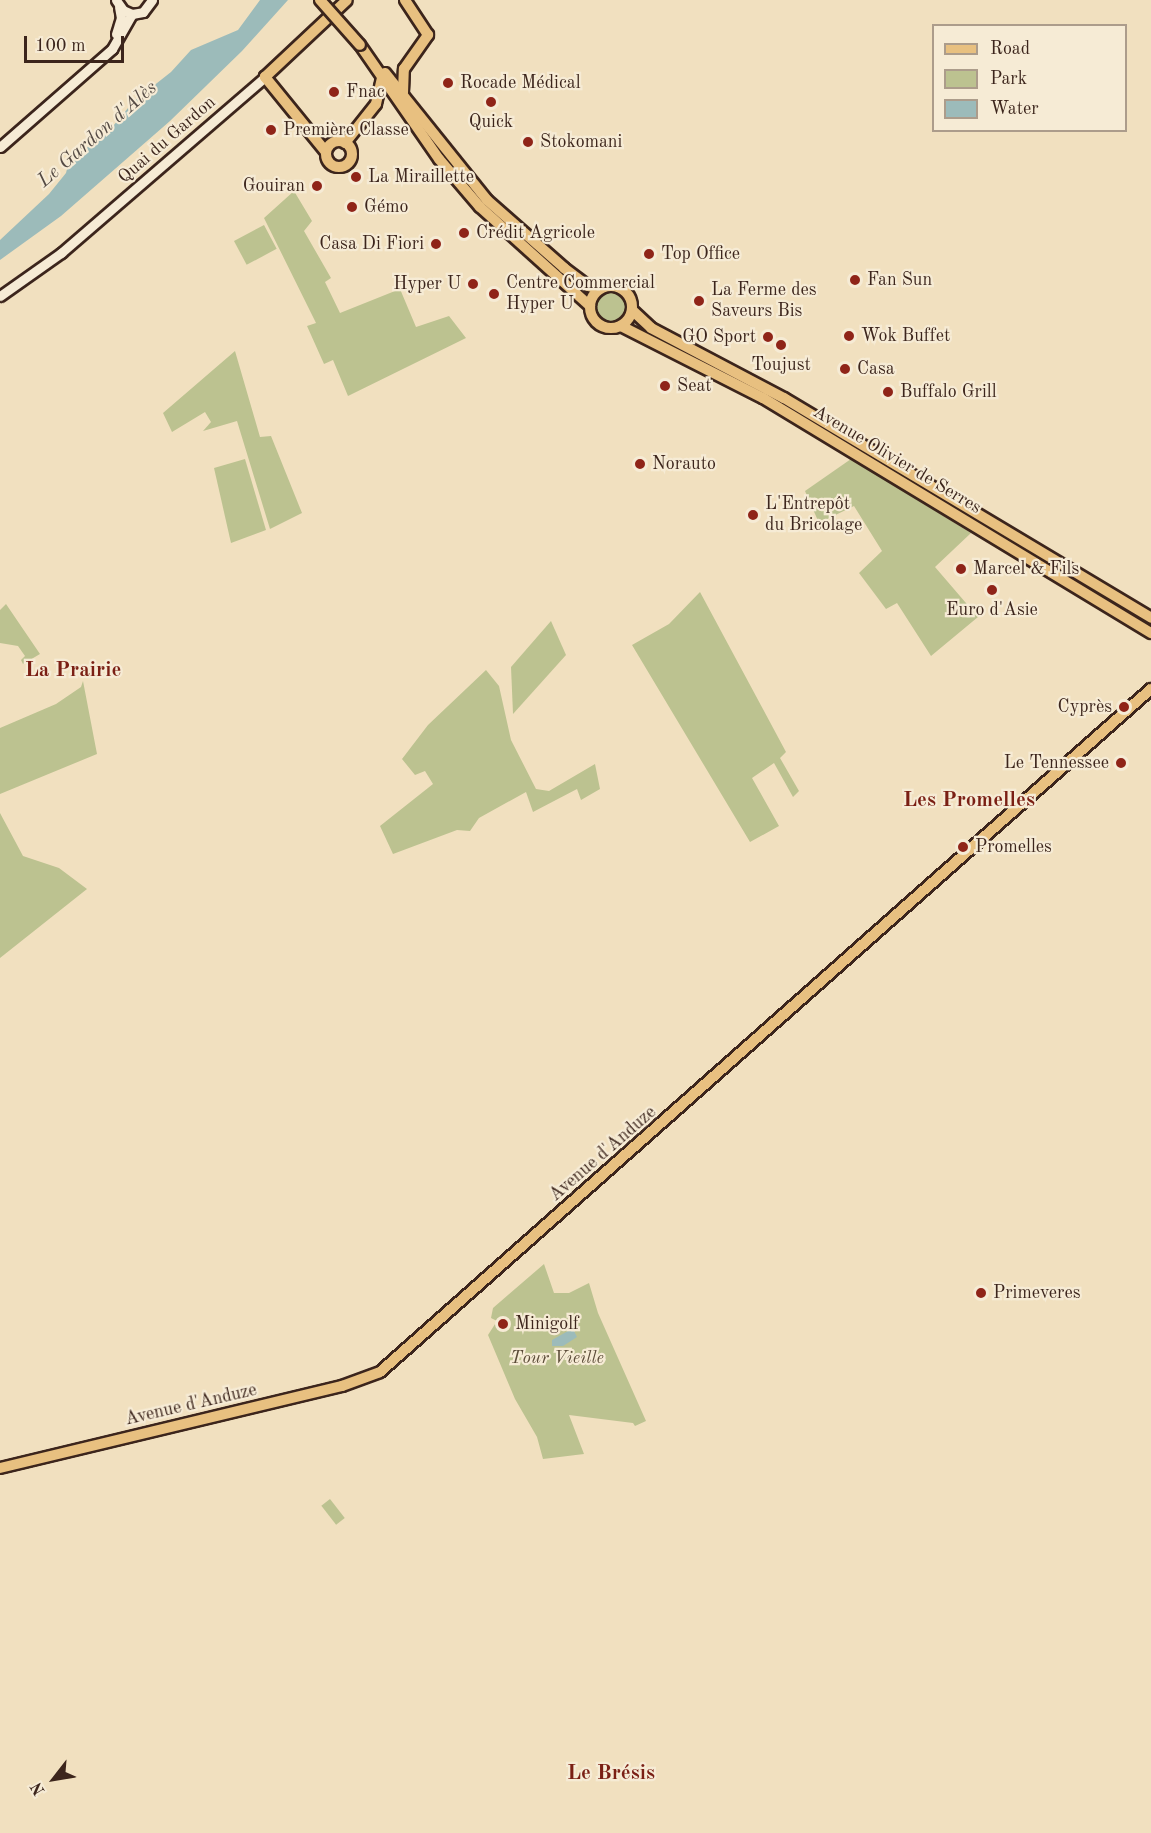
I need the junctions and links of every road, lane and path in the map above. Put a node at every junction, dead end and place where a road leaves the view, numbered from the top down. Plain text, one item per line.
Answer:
1 (152, 0) edge
2 (320, 0) edge
3 (347, 0) edge
4 (405, 0) edge
5 (118, 4) edge
6 (132, 14) junction
7 (404, 69) junction
8 (384, 76) junction
9 (265, 77) junction
10 (403, 93) junction
11 (376, 104) junction
12 (399, 104) junction
13 (0, 142) edge
14 (345, 143) junction
15 (0, 147) edge
16 (329, 147) junction
17 (600, 289) junction
18 (0, 296) edge
19 (590, 306) junction
20 (632, 310) junction
21 (621, 326) junction
22 (1151, 618) edge
23 (1151, 633) edge
24 (1151, 689) edge
25 (1146, 698) edge
26 (0, 1468) edge

1 - 6 street
2 - 8 main road, bridge
3 - 9 main road, Quai du Gardon
4 - 7 main road
5 - 6 street
5 - 13 street
6 - 15 street
7 - 8 main road
7 - 10 main road
8 - 10 main road
8 - 11 main road
8 - 12 main road
9 - 16 main road
9 - 18 street, Quai du Gardon
10 - 17 main road
11 - 12 main road
11 - 14 main road
12 - 19 main road
14 - 16 main road
14 - 16 main road
17 - 19 main road
17 - 20 main road
19 - 21 main road
20 - 21 main road
20 - 22 main road, Avenue Olivier de Serres
21 - 23 main road, Avenue Olivier de Serres
24 - 25 main road, Avenue d'Anduze
25 - 26 main road, Avenue d'Anduze

